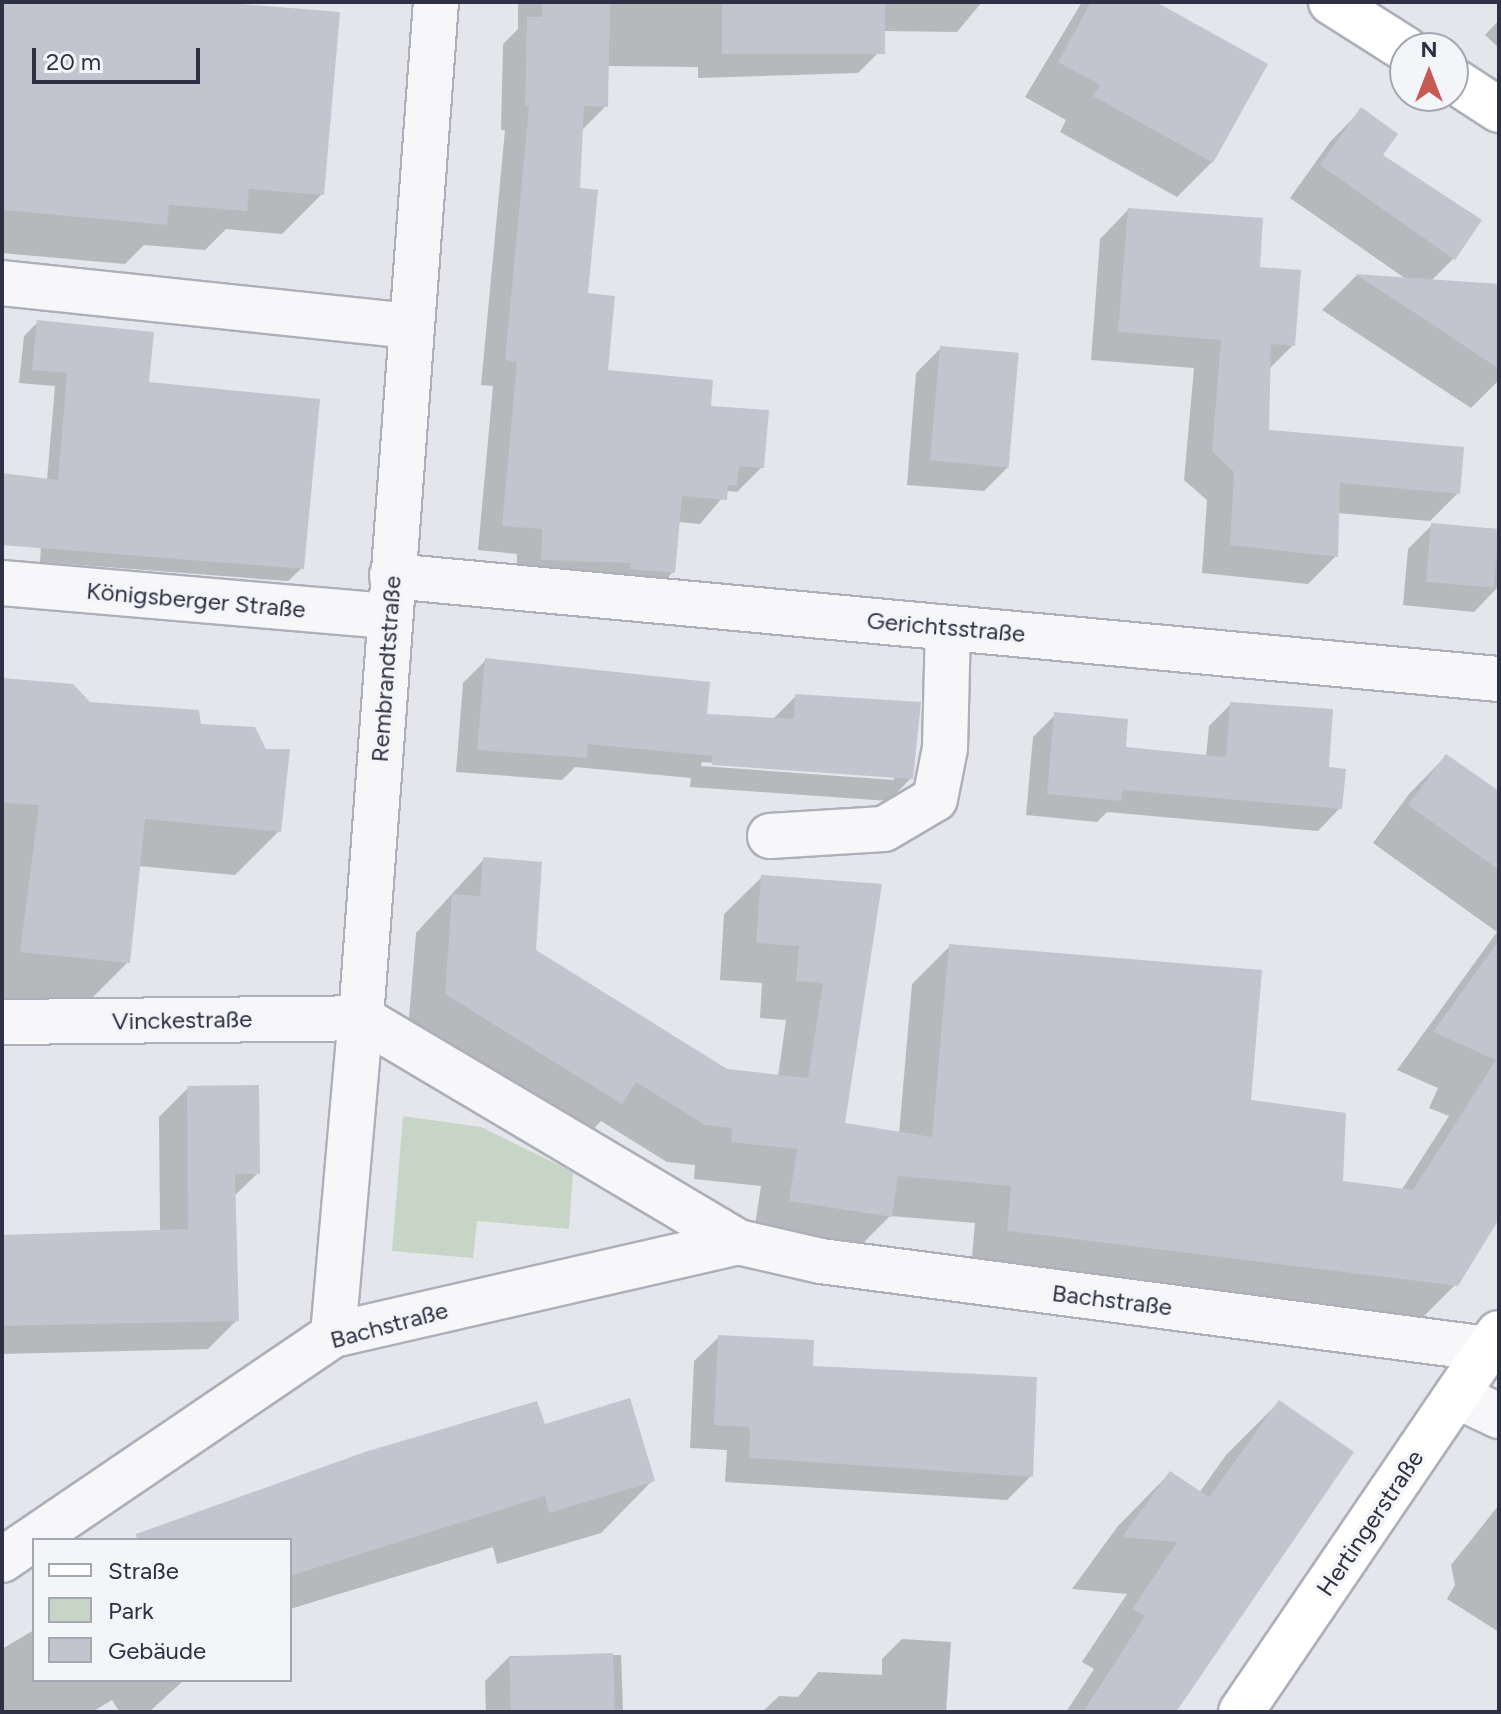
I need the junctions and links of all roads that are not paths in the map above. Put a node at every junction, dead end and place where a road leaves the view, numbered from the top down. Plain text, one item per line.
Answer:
1 (436, 2) edge
2 (1331, 2) edge
3 (1389, 39) edge
4 (1469, 90) edge
5 (1499, 110) edge
6 (2, 283) edge
7 (411, 326) junction
8 (2, 583) edge
9 (391, 596) junction
10 (948, 628) junction
11 (1499, 679) edge
12 (770, 836) dead end
13 (361, 1018) junction
14 (2, 1022) edge
15 (738, 1242) junction
16 (333, 1335) junction
17 (1494, 1341) edge
18 (1457, 1396) junction
19 (1499, 1416) edge
20 (34, 1538) edge
21 (32, 1540) edge
22 (2, 1560) edge
23 (1251, 1709) edge

1 - 7 street, Rembrandtstraße
2 - 3 main road
4 - 5 main road
6 - 7 street
7 - 9 street, Rembrandtstraße
8 - 9 street, Königsberger Straße
9 - 10 street, Gerichtsstraße
9 - 13 street, Rembrandtstraße
10 - 11 street, Gerichtsstraße
10 - 12 street
13 - 14 street, Vinckestraße
13 - 15 street, Bachstraße
13 - 16 street, Rembrandtstraße
15 - 16 street, Bachstraße
15 - 17 street, Bachstraße
16 - 20 street, Bachstraße
17 - 18 main road, Hertingerstraße
18 - 19 street
18 - 23 main road, Hertingerstraße
21 - 22 street, Bachstraße

